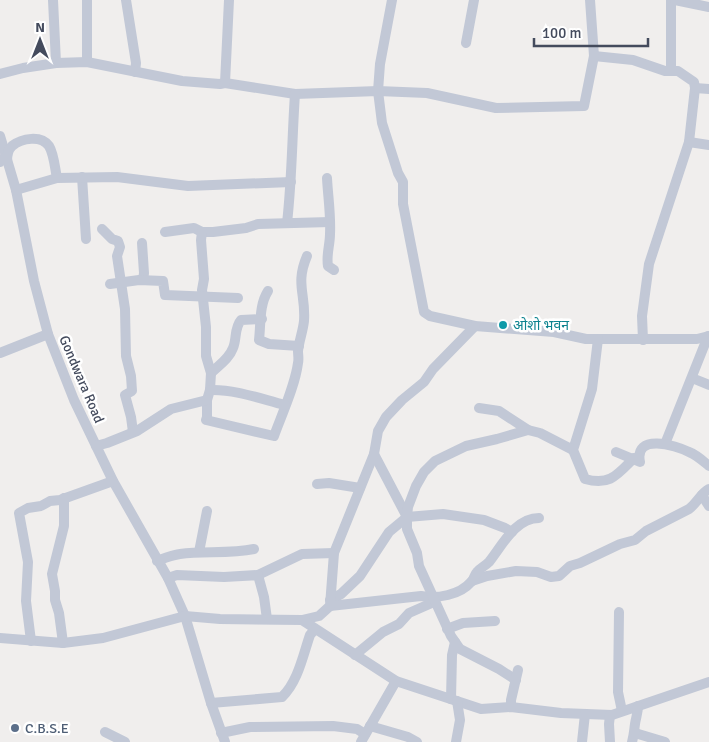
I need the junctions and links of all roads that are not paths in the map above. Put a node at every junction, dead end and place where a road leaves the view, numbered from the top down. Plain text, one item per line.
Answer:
1 (53, 0) edge
2 (87, 0) edge
3 (126, 0) edge
4 (229, 0) edge
5 (392, 0) edge
6 (474, 0) edge
7 (590, 0) edge
8 (671, 0) edge
9 (675, 0) edge
10 (709, 6) edge
11 (466, 43) dead end
12 (594, 56) junction
13 (87, 62) junction
14 (56, 63) junction
15 (671, 71) junction
16 (135, 72) junction
17 (0, 74) edge
18 (225, 82) junction
19 (695, 88) junction
20 (709, 89) edge
21 (378, 91) junction
22 (294, 94) junction
23 (0, 136) edge
24 (689, 142) junction
25 (709, 145) edge
26 (4, 161) edge
27 (82, 177) junction
28 (57, 178) junction
29 (327, 178) dead end
30 (291, 182) junction
31 (16, 190) junction
32 (330, 222) junction
33 (287, 223) junction
34 (102, 229) dead end
35 (165, 232) dead end
36 (202, 232) junction
37 (86, 240) dead end
38 (142, 243) dead end
39 (307, 256) dead end
40 (334, 270) dead end
41 (143, 280) junction
42 (122, 282) junction
43 (110, 284) dead end
44 (268, 291) dead end
45 (203, 296) junction
46 (238, 298) dead end
47 (262, 319) junction
48 (475, 326) junction
49 (48, 334) junction
50 (708, 336) edge
51 (598, 339) junction
52 (643, 340) junction
53 (299, 346) junction
54 (0, 353) edge
55 (211, 373) junction
56 (692, 378) junction
57 (709, 385) edge
58 (209, 395) junction
59 (285, 405) junction
60 (479, 408) dead end
61 (528, 430) junction
62 (133, 432) junction
63 (665, 444) junction
64 (96, 446) junction
65 (573, 450) junction
66 (616, 452) dead end
67 (374, 454) junction
68 (634, 458) junction
69 (709, 466) edge
70 (113, 481) junction
71 (317, 484) dead end
72 (360, 488) junction
73 (706, 492) edge
74 (64, 498) junction
75 (709, 506) edge
76 (207, 511) dead end
77 (407, 517) junction
78 (539, 518) dead end
79 (512, 532) junction
80 (254, 550) dead end
81 (199, 552) junction
82 (334, 553) junction
83 (157, 561) junction
84 (258, 574) junction
85 (168, 578) junction
86 (472, 582) junction
87 (433, 600) junction
88 (330, 603) junction
89 (619, 612) dead end
90 (185, 616) junction
91 (268, 619) junction
92 (302, 620) junction
93 (495, 621) dead end
94 (315, 629) junction
95 (447, 629) junction
96 (0, 638) edge
97 (31, 641) junction
98 (455, 642) junction
99 (63, 643) junction
100 (356, 655) junction
101 (396, 681) junction
102 (709, 682) edge
103 (454, 700) junction
104 (211, 703) junction
105 (638, 706) junction
106 (511, 707) junction
107 (622, 711) junction
108 (585, 714) junction
109 (610, 715) junction
110 (105, 732) dead end
111 (365, 734) edge
112 (223, 737) edge
113 (634, 737) edge
114 (125, 742) edge
115 (417, 742) edge
116 (456, 742) edge
117 (582, 742) edge
118 (610, 742) edge
119 (665, 742) edge

1 - 14 street
2 - 13 street
3 - 16 street
4 - 18 street
5 - 21 street
6 - 11 street
7 - 12 street
8 - 15 street
9 - 10 street
12 - 15 street
12 - 21 street
13 - 14 street
13 - 16 street
14 - 17 street
15 - 19 street
16 - 18 street
18 - 22 street
19 - 20 street
19 - 24 street
21 - 22 street
21 - 48 street
22 - 30 street
23 - 26 street, Gondwara Road
24 - 25 street
24 - 52 street
26 - 28 street
26 - 31 street, Gondwara Road
27 - 28 street
27 - 30 street
27 - 37 street
28 - 31 street
29 - 32 street
30 - 33 street
31 - 49 street, Gondwara Road
32 - 33 street
32 - 40 street
33 - 36 street
34 - 42 street
35 - 36 street
36 - 45 street
38 - 41 street
39 - 53 street
41 - 42 street
41 - 45 street
42 - 43 street
42 - 62 street
44 - 47 street
45 - 46 street
45 - 55 street
47 - 53 street
47 - 55 street
48 - 51 street
48 - 67 street
49 - 54 street
49 - 64 street, Gondwara Road
50 - 52 street
50 - 56 street
51 - 52 street
51 - 65 street
53 - 59 street
55 - 58 street
56 - 57 street
56 - 63 street
58 - 59 street
58 - 59 street
58 - 62 street
60 - 61 street
61 - 65 street
61 - 77 street
62 - 64 street
63 - 68 street
63 - 69 street
64 - 70 street, Gondwara Road
65 - 68 street
66 - 68 street
67 - 72 street
67 - 77 street
70 - 74 street
70 - 83 street, Gondwara Road
71 - 72 street
72 - 82 street
73 - 75 street
73 - 86 street
74 - 97 street
74 - 99 street
76 - 81 street
77 - 79 street
77 - 87 street
77 - 88 street
78 - 79 street
79 - 86 street
80 - 81 street
81 - 83 street
82 - 84 street
82 - 88 street
83 - 85 street, Gondwara Road
84 - 85 street
84 - 91 street
85 - 90 street, Gondwara Road
86 - 87 street
87 - 88 street
87 - 95 street
87 - 100 street
88 - 92 street
89 - 107 street
90 - 91 street
90 - 99 street
90 - 104 street, Gondwara Road
91 - 92 street
92 - 94 street
93 - 95 street
94 - 100 street
94 - 104 street
95 - 98 street
96 - 97 street
97 - 99 street
98 - 103 street
98 - 106 street
100 - 101 street
101 - 103 street
101 - 111 street
102 - 105 street
103 - 106 street
103 - 116 street
104 - 112 street, Gondwara Road
105 - 107 street
105 - 113 street
106 - 108 street
107 - 109 street
108 - 109 street
108 - 117 street
109 - 118 street
110 - 114 street
111 - 112 street
111 - 115 street
113 - 119 street

